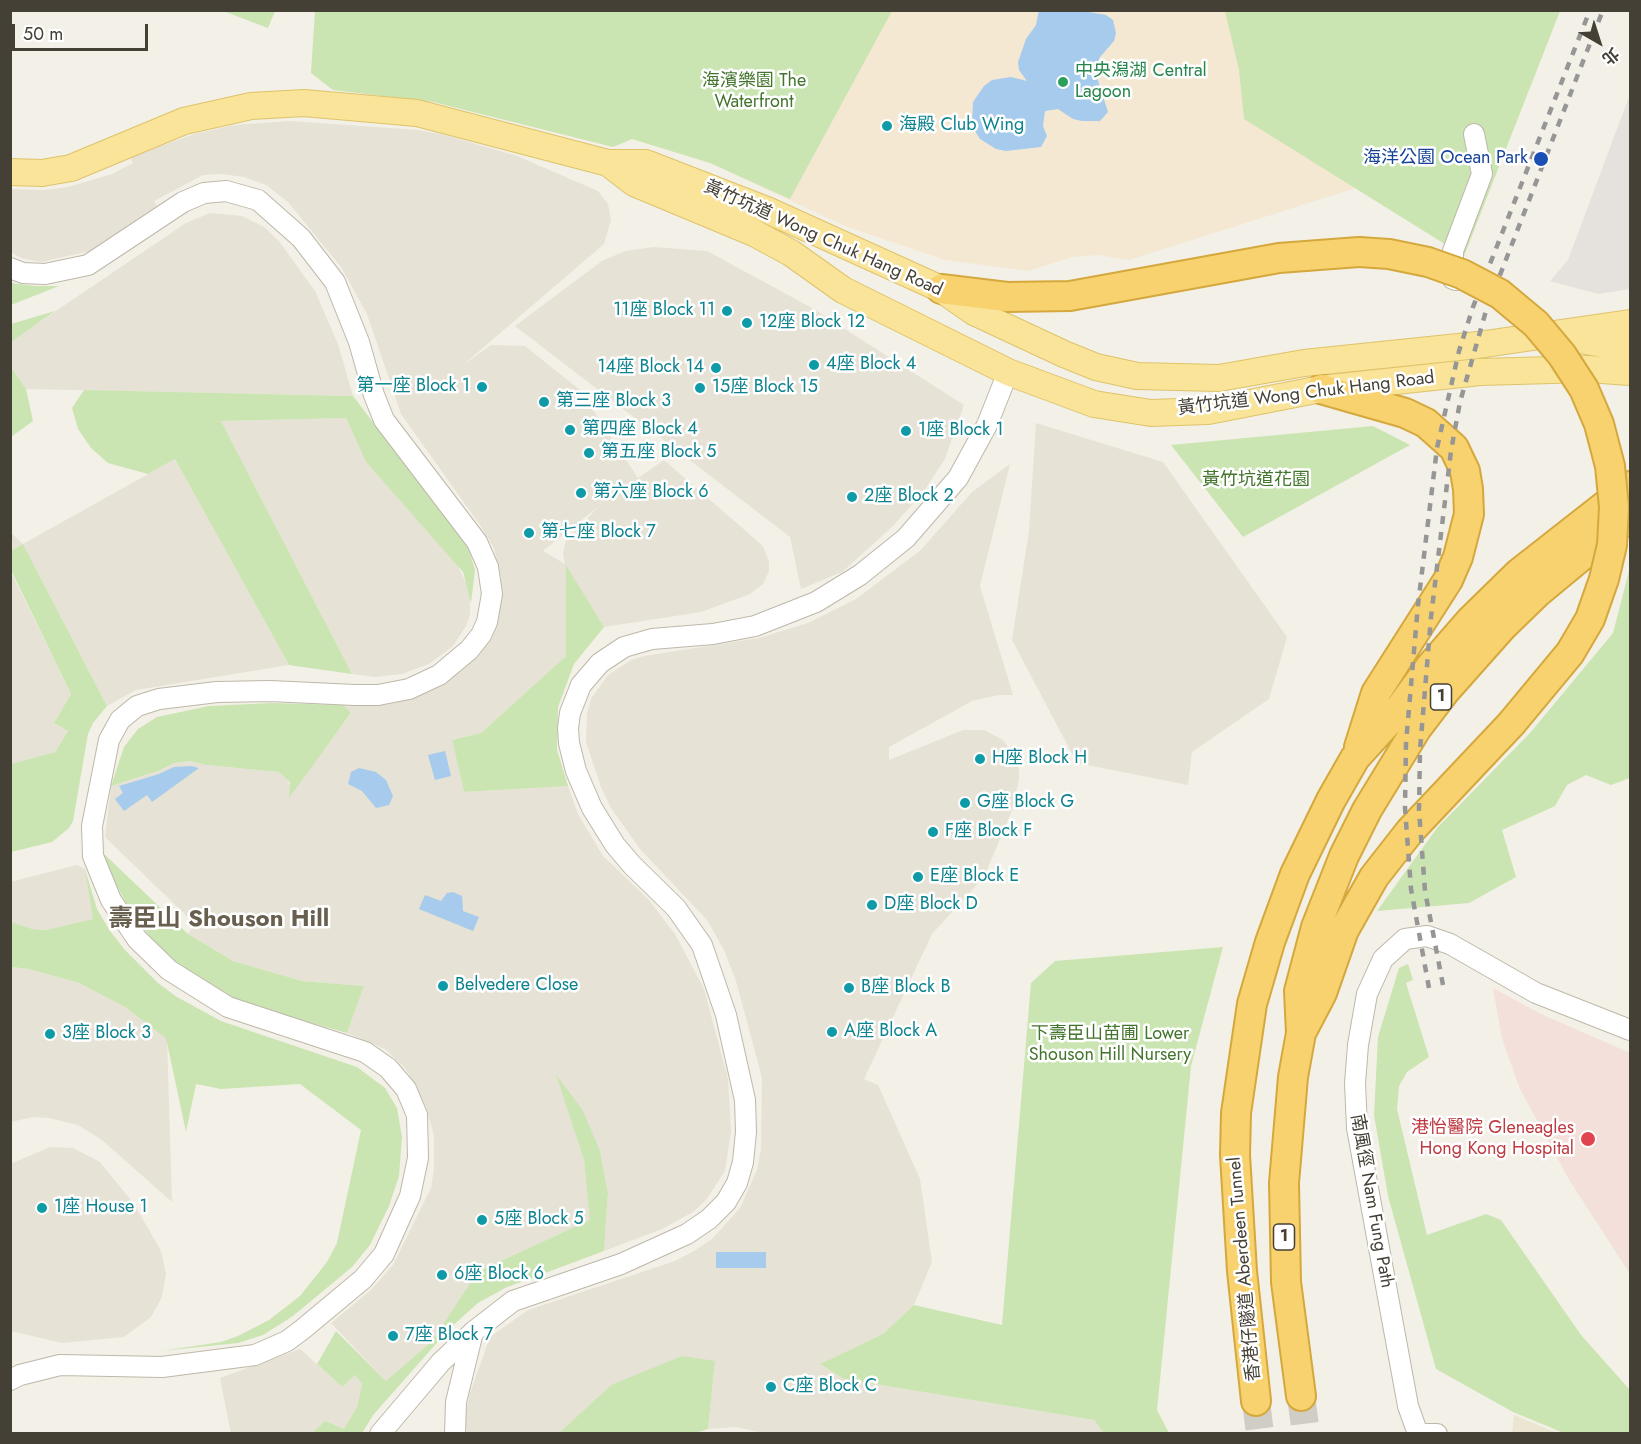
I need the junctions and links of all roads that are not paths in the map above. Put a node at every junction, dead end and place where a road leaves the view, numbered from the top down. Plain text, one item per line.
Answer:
1 (1474, 134) dead end
2 (608, 163) junction
3 (10, 172) edge
4 (855, 252) junction
5 (10, 268) edge
6 (941, 289) junction
7 (843, 290) junction
8 (1506, 305) dead end
9 (994, 322) junction
10 (1630, 323) edge
11 (1555, 335) junction
12 (1630, 349) edge
13 (1064, 354) junction
14 (1008, 372) junction
15 (1630, 372) edge
16 (1321, 389) junction
17 (1630, 486) edge
18 (1630, 516) edge
19 (1356, 758) junction
20 (1630, 1030) edge
21 (1301, 1033) junction
22 (473, 1332) junction
23 (10, 1380) edge
24 (1301, 1396) tunnel mouth
25 (1256, 1401) tunnel mouth
26 (380, 1434) edge
27 (454, 1434) edge
28 (1420, 1434) edge
29 (1437, 1434) edge

1 - 8 street
2 - 3 main road, 黃竹坑道 Wong Chuk Hang Road
2 - 4 main road, 黃竹坑道 Wong Chuk Hang Road
2 - 7 main road, 黃竹坑道 Wong Chuk Hang Road
4 - 6 main road, 黃竹坑道 Wong Chuk Hang Road
4 - 7 main road
5 - 23 street
6 - 9 main road, 黃竹坑道 Wong Chuk Hang Road
6 - 21 highway, bridge
7 - 14 main road, 黃竹坑道 Wong Chuk Hang Road
9 - 13 main road, 黃竹坑道 Wong Chuk Hang Road
9 - 14 main road
10 - 11 main road, 黃竹坑道 Wong Chuk Hang Road
11 - 12 main road
11 - 13 main road, 黃竹坑道 Wong Chuk Hang Road
13 - 14 main road
14 - 16 main road, 黃竹坑道 Wong Chuk Hang Road
14 - 22 street
15 - 16 main road, 黃竹坑道 Wong Chuk Hang Road
16 - 19 highway
17 - 19 highway, 香港仔隧道 Aberdeen Tunnel / 1
18 - 21 highway, 1
19 - 25 highway, 香港仔隧道 Aberdeen Tunnel / 1
20 - 28 street, 南風徑 Nam Fung Path
21 - 24 highway, 1
22 - 26 street
22 - 27 street
28 - 29 street, 南風徑 Nam Fung Path

